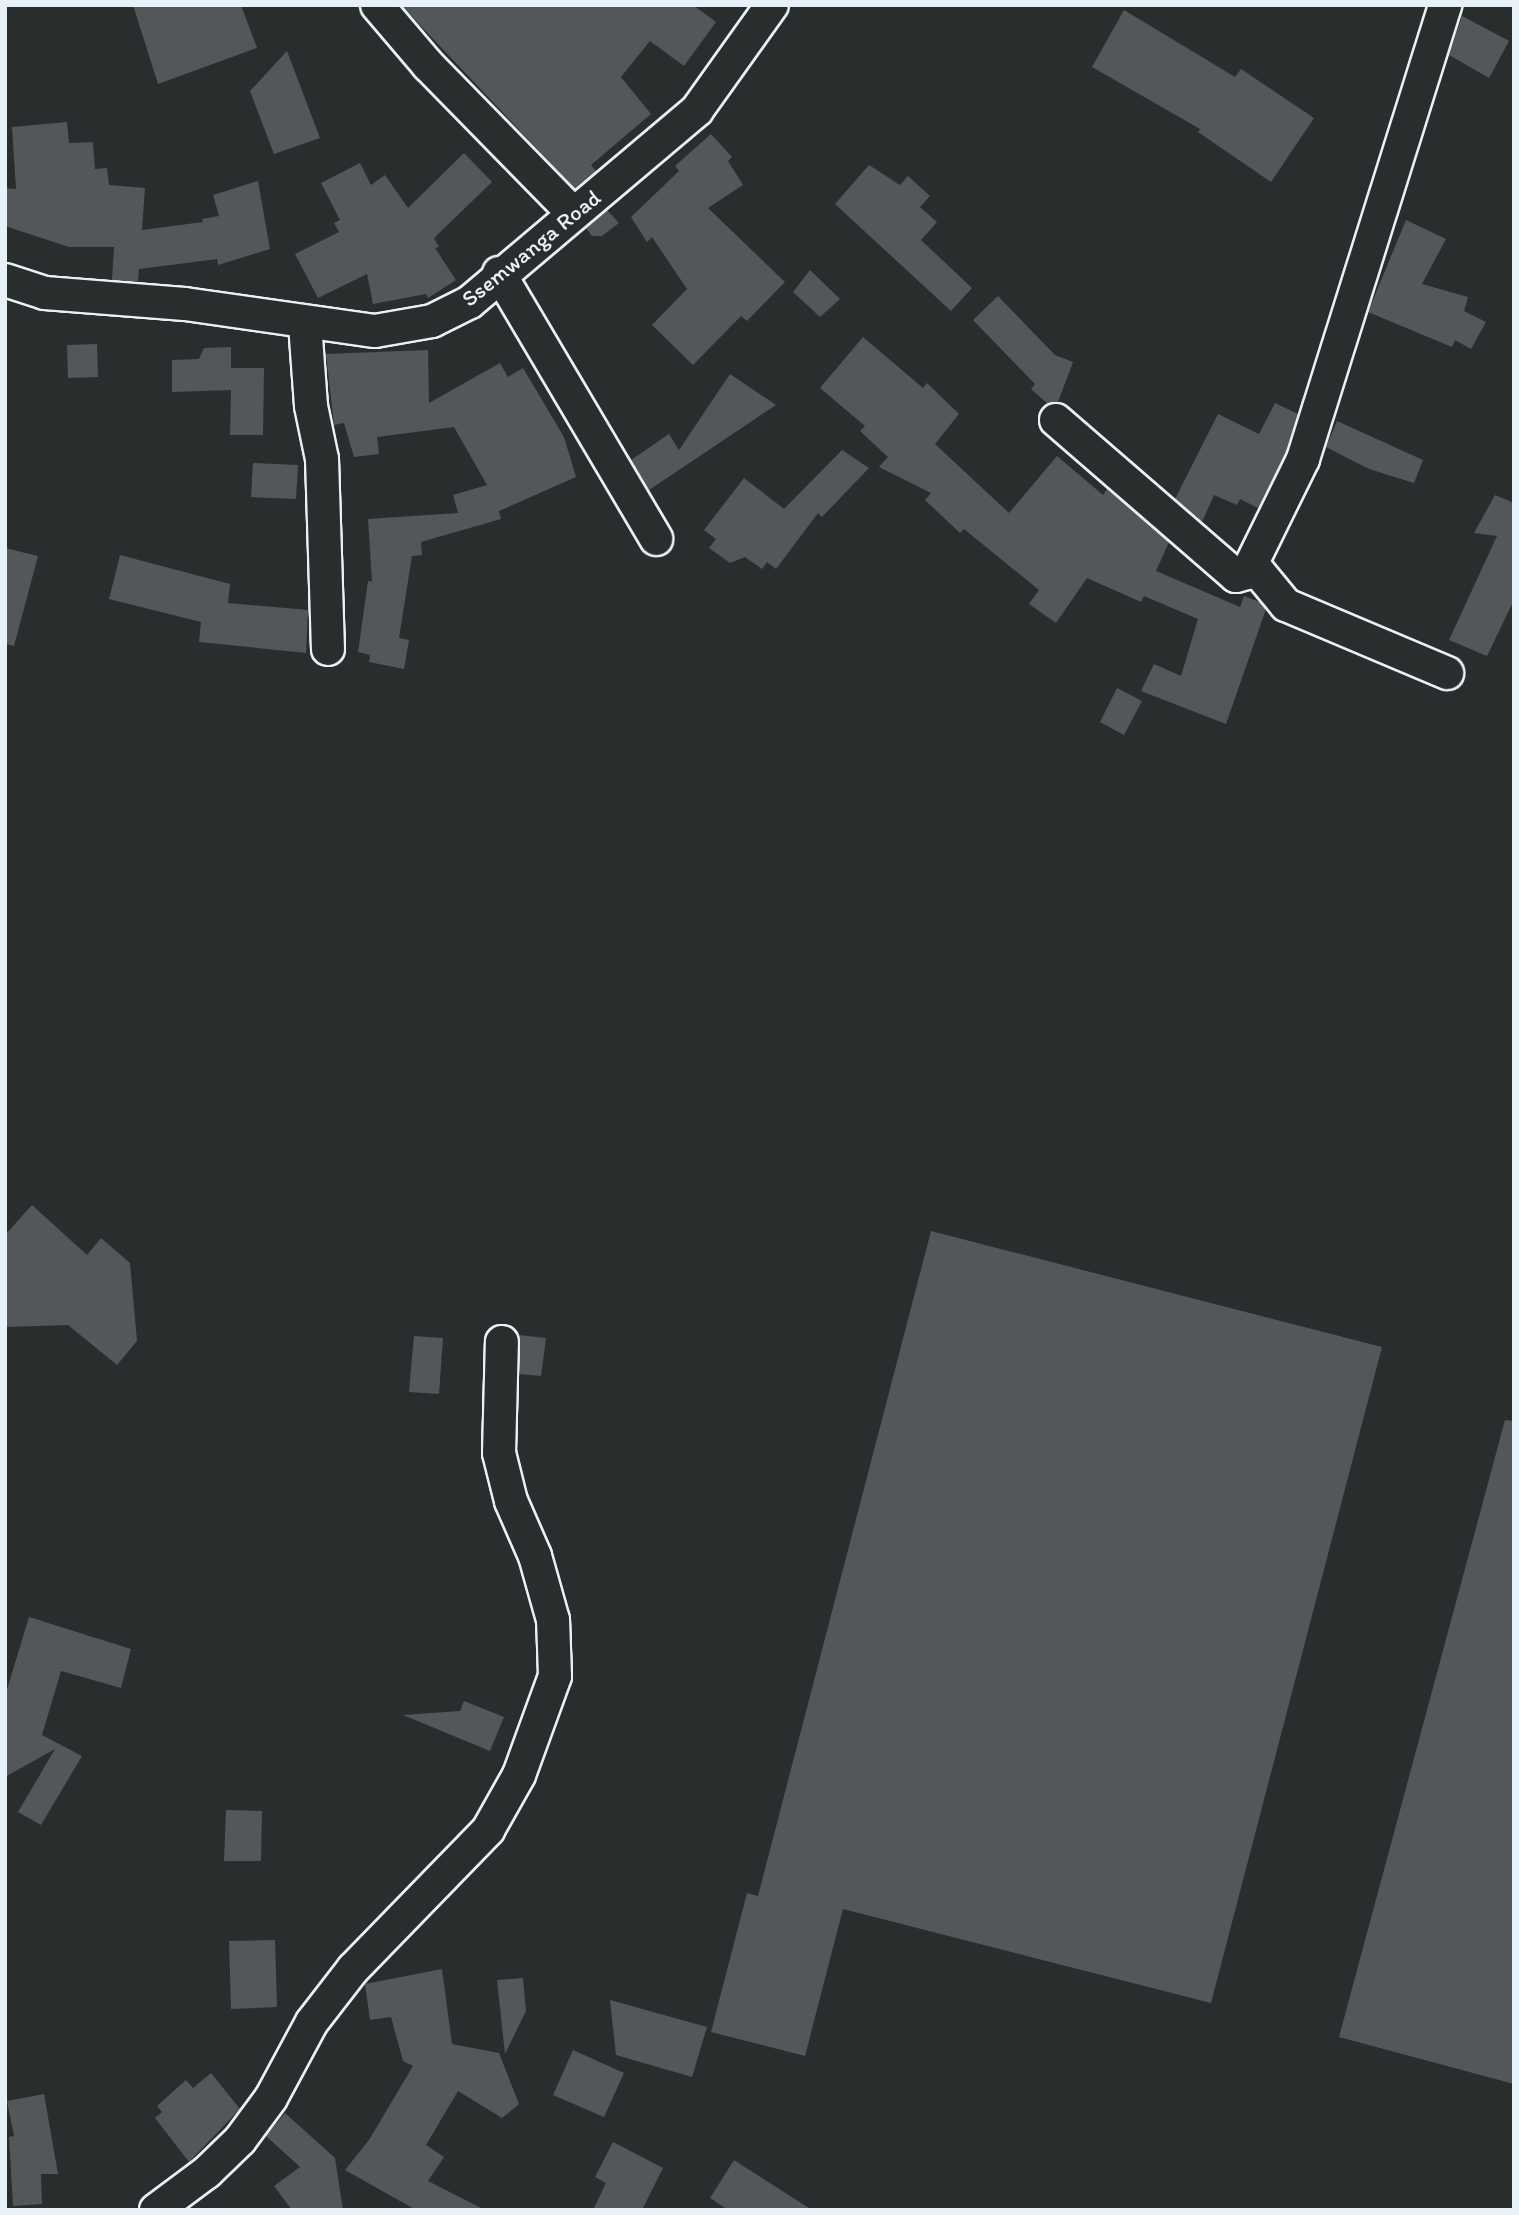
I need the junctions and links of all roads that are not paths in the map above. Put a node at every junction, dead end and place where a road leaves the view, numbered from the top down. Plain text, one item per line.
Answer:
1 (377, 5) edge
2 (772, 5) edge
3 (1445, 5) edge
4 (573, 213) junction
5 (499, 273) junction
6 (5, 280) edge
7 (305, 324) junction
8 (1056, 420) dead end
9 (656, 539) dead end
10 (1253, 565) junction
11 (328, 649) dead end
12 (1447, 673) dead end
13 (502, 1342) dead end
14 (156, 2210) edge

1 - 4 street
2 - 4 street, Ssemwanga Road
3 - 10 street
4 - 5 street, Ssemwanga Road
5 - 7 street, Ssemwanga Road
5 - 9 street
6 - 7 street, Ssemwanga Road
7 - 11 street
8 - 10 street
10 - 12 street
13 - 14 street

